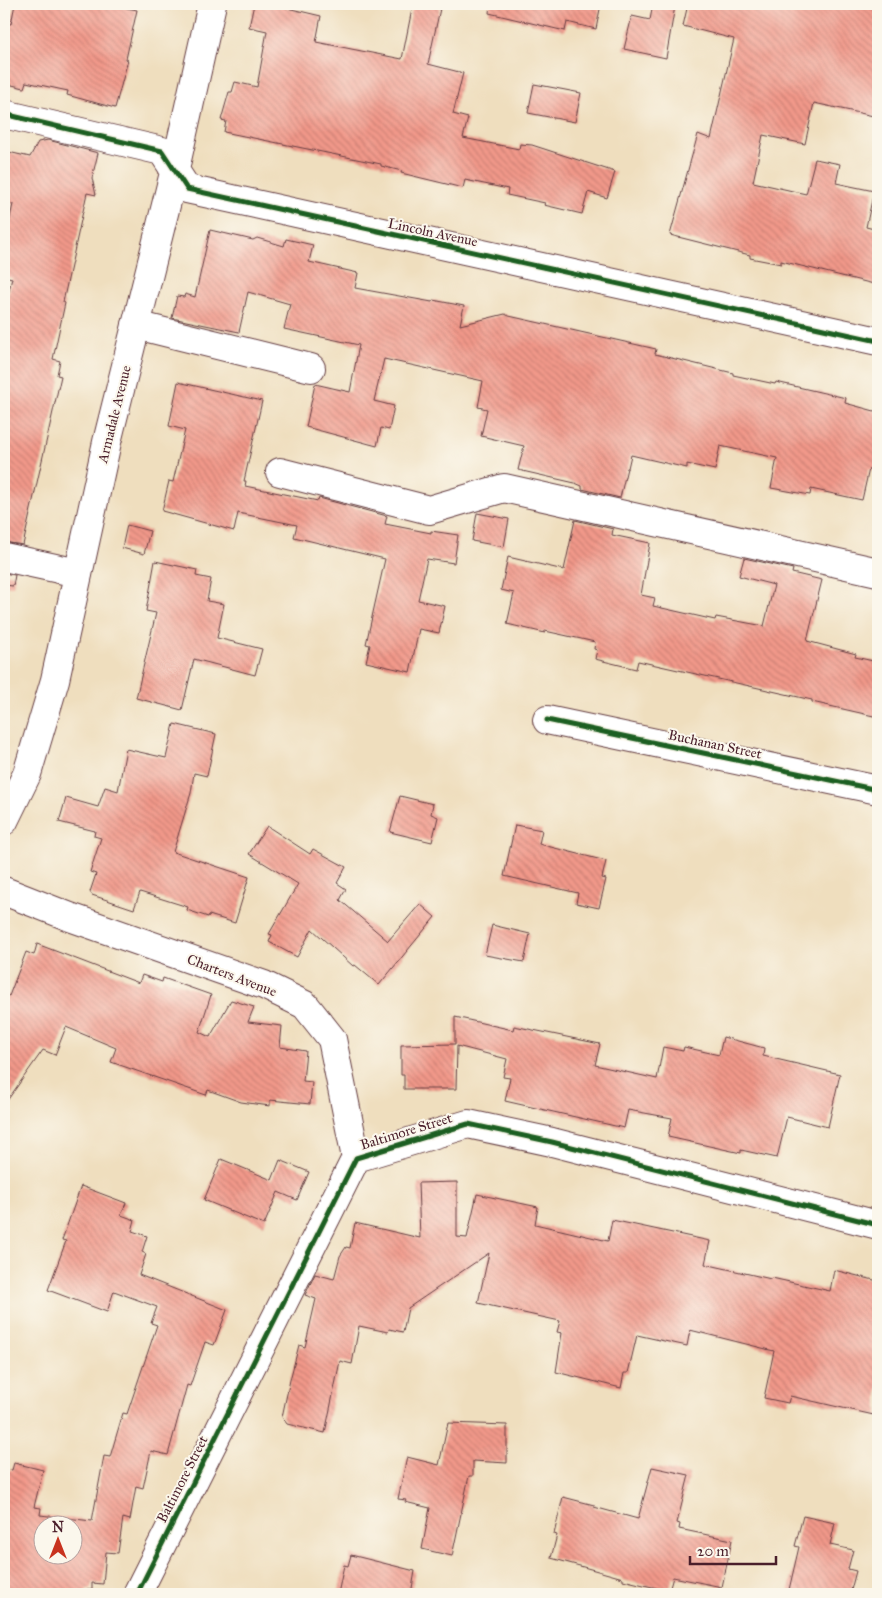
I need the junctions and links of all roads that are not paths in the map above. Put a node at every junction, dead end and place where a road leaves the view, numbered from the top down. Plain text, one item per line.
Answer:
1 (212, 4) edge
2 (4, 114) edge
3 (175, 169) junction
4 (136, 325) junction
5 (878, 341) edge
6 (310, 368) dead end
7 (280, 472) dead end
8 (4, 557) edge
9 (878, 572) edge
10 (78, 573) junction
11 (547, 720) dead end
12 (878, 790) edge
13 (4, 820) edge
14 (4, 891) edge
15 (356, 1158) junction
16 (878, 1225) edge
17 (137, 1594) edge

1 - 3 street, Armadale Avenue
2 - 3 street, Lincoln Avenue
3 - 4 street, Armadale Avenue
3 - 5 street, Lincoln Avenue
4 - 6 street
4 - 10 street, Armadale Avenue
7 - 9 street
8 - 10 street
10 - 13 street, Armadale Avenue
11 - 12 street, Buchanan Street
14 - 15 street, Charters Avenue
15 - 16 street, Baltimore Street
15 - 17 street, Baltimore Street

